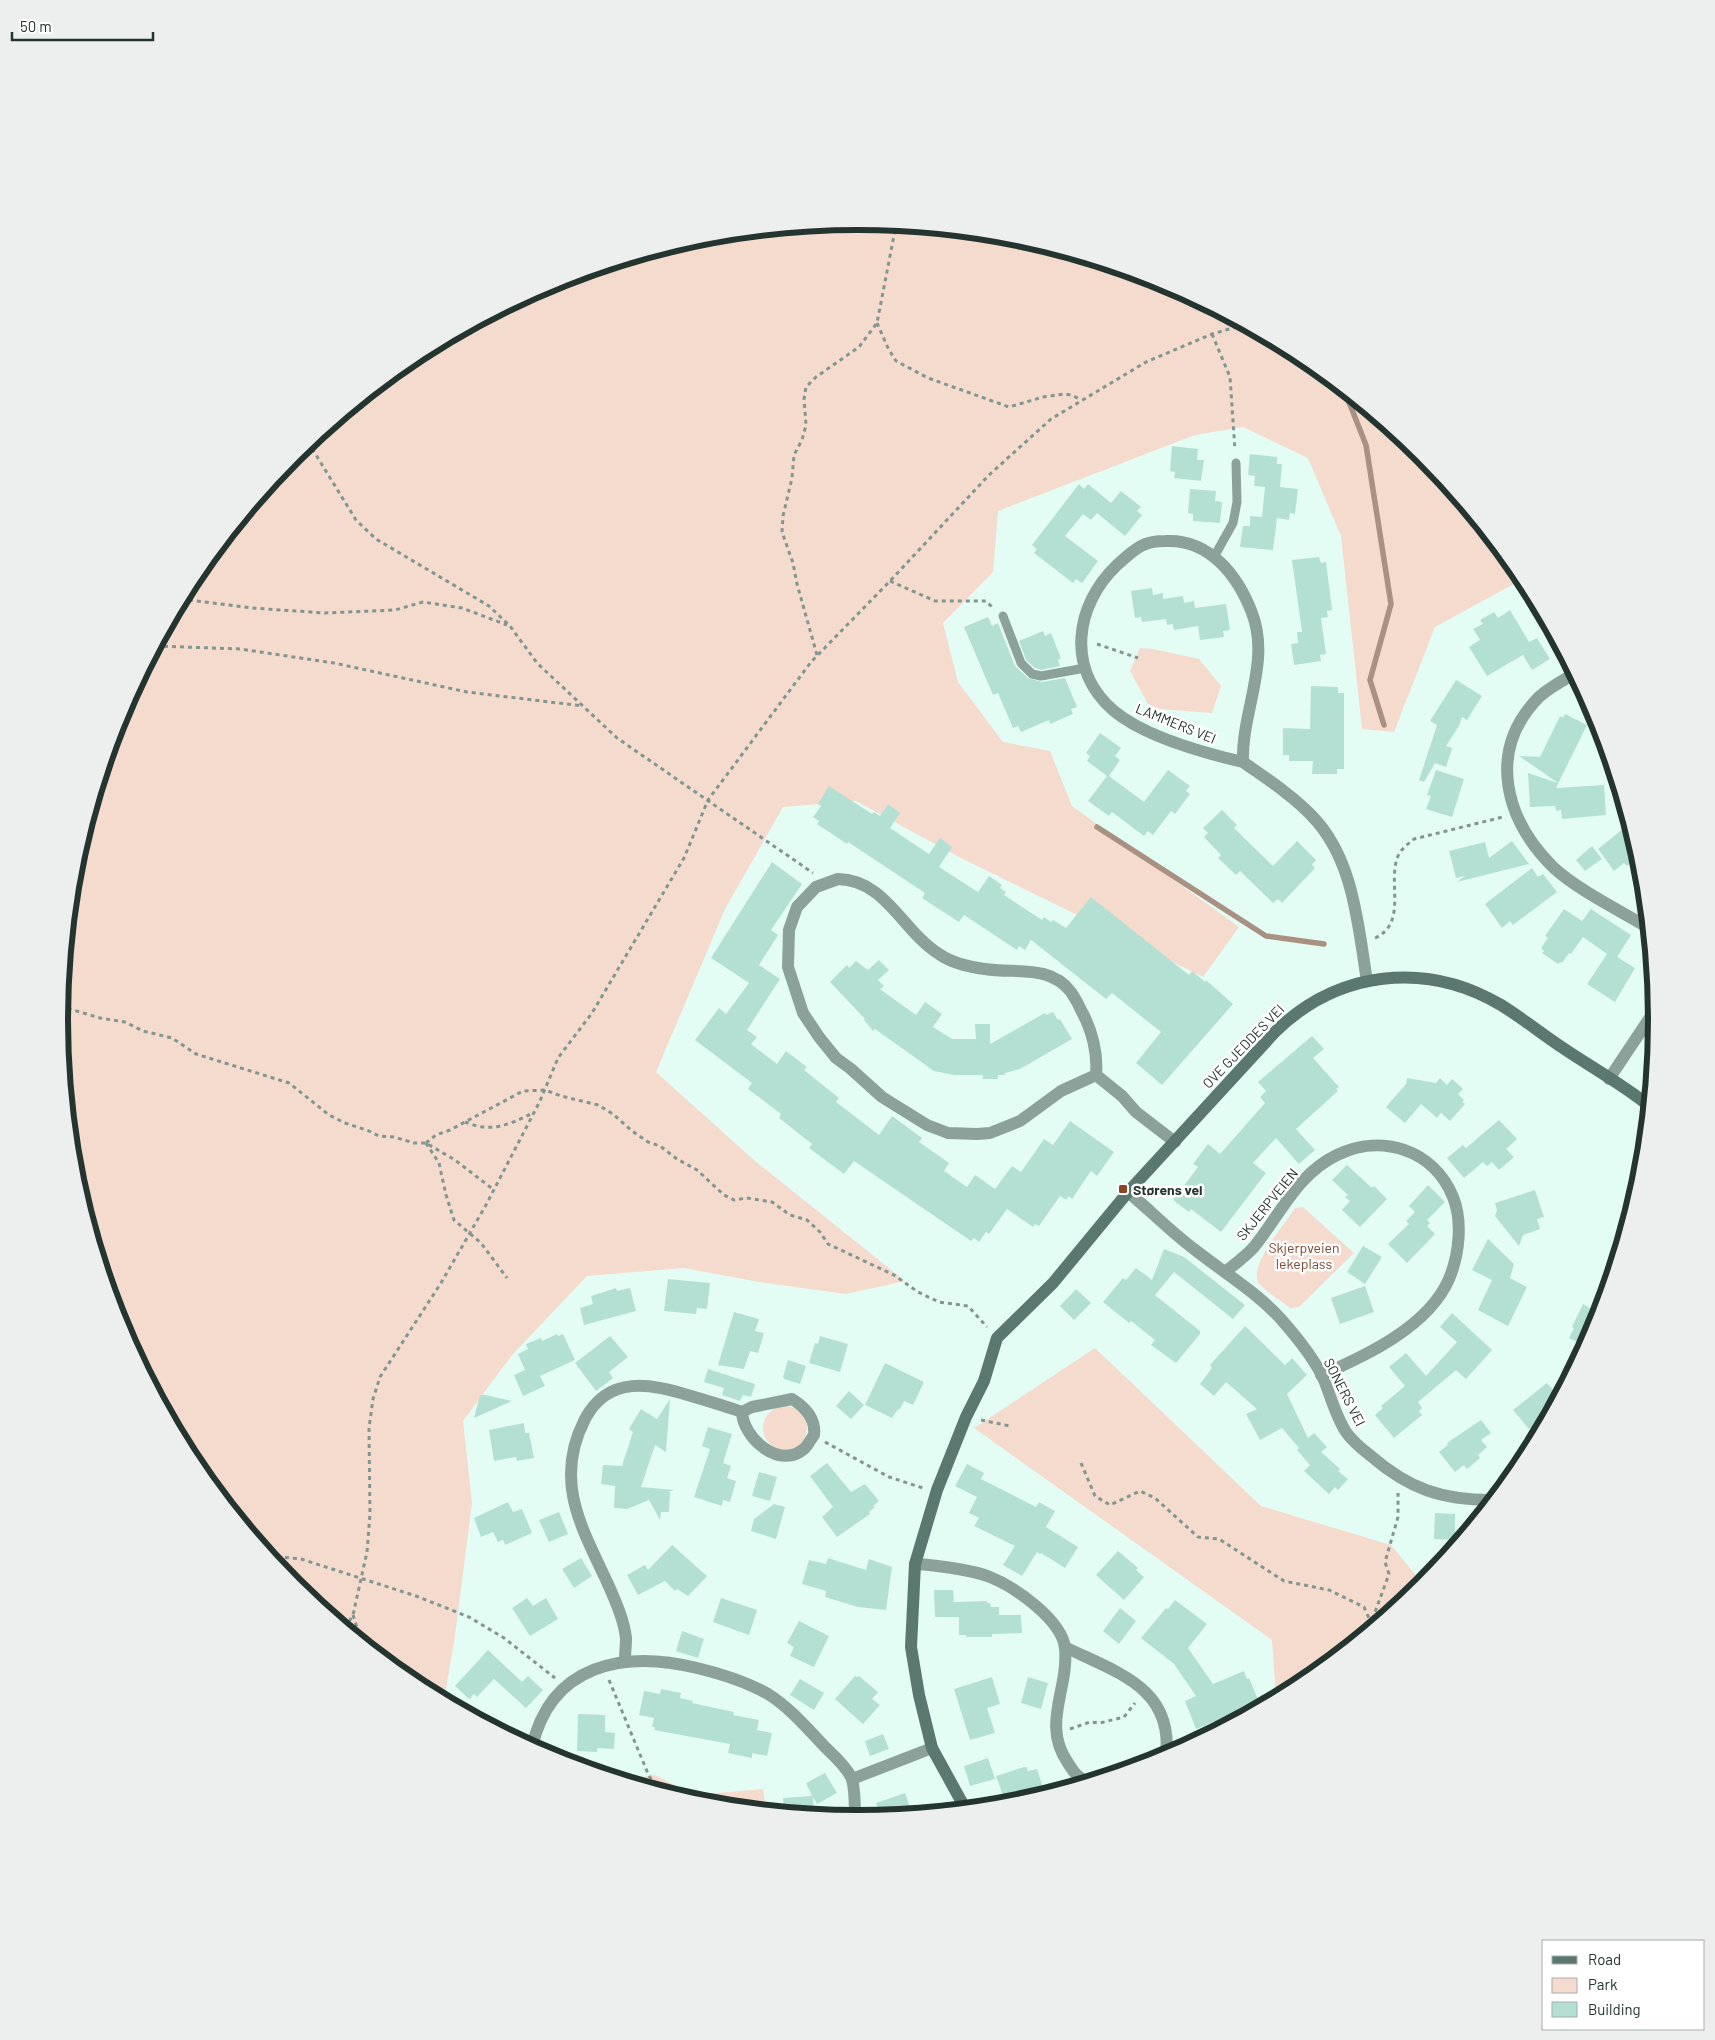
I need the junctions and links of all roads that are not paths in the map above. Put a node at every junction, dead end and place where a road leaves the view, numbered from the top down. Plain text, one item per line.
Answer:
1 (1236, 463) road end
2 (1214, 557) junction
3 (1003, 616) road end
4 (1085, 668) junction
5 (1569, 677) edge
6 (1243, 762) junction
7 (1642, 924) edge
8 (1367, 981) junction
9 (1648, 1021) edge
10 (1096, 1075) junction
11 (1609, 1079) junction
12 (1643, 1102) edge
13 (1174, 1142) junction
14 (1128, 1192) junction
15 (1225, 1272) junction
16 (1321, 1375) junction
17 (742, 1412) junction
18 (1485, 1499) edge
19 (915, 1564) junction
20 (1065, 1647) junction
21 (625, 1661) junction
22 (533, 1740) edge
23 (1167, 1747) edge
24 (932, 1748) junction
25 (1079, 1778) edge
26 (852, 1779) junction
27 (962, 1803) edge
28 (854, 1810) edge

1 - 2 lane
2 - 4 street, LAMMERS VEI
2 - 6 street, LAMMERS VEI
3 - 4 lane
4 - 6 street, LAMMERS VEI
5 - 7 street
6 - 8 street, LAMMERS VEI
8 - 11 street, OVE GJEDDES VEI
8 - 13 street, OVE GJEDDES VEI
9 - 11 street
10 - 10 street
10 - 13 street
11 - 12 street, OVE GJEDDES VEI
13 - 14 street, OVE GJEDDES VEI
14 - 15 street, SONERS VEI
14 - 19 street, OVE GJEDDES VEI
15 - 16 street, SONERS VEI
15 - 16 street, SKJERPVEIEN
16 - 18 street, SONERS VEI
17 - 17 street
17 - 21 street
19 - 20 street
19 - 24 street, OVE GJEDDES VEI
20 - 23 street
20 - 25 street
21 - 22 street
21 - 26 street
24 - 26 street
24 - 27 street, OVE GJEDDES VEI
26 - 28 street

